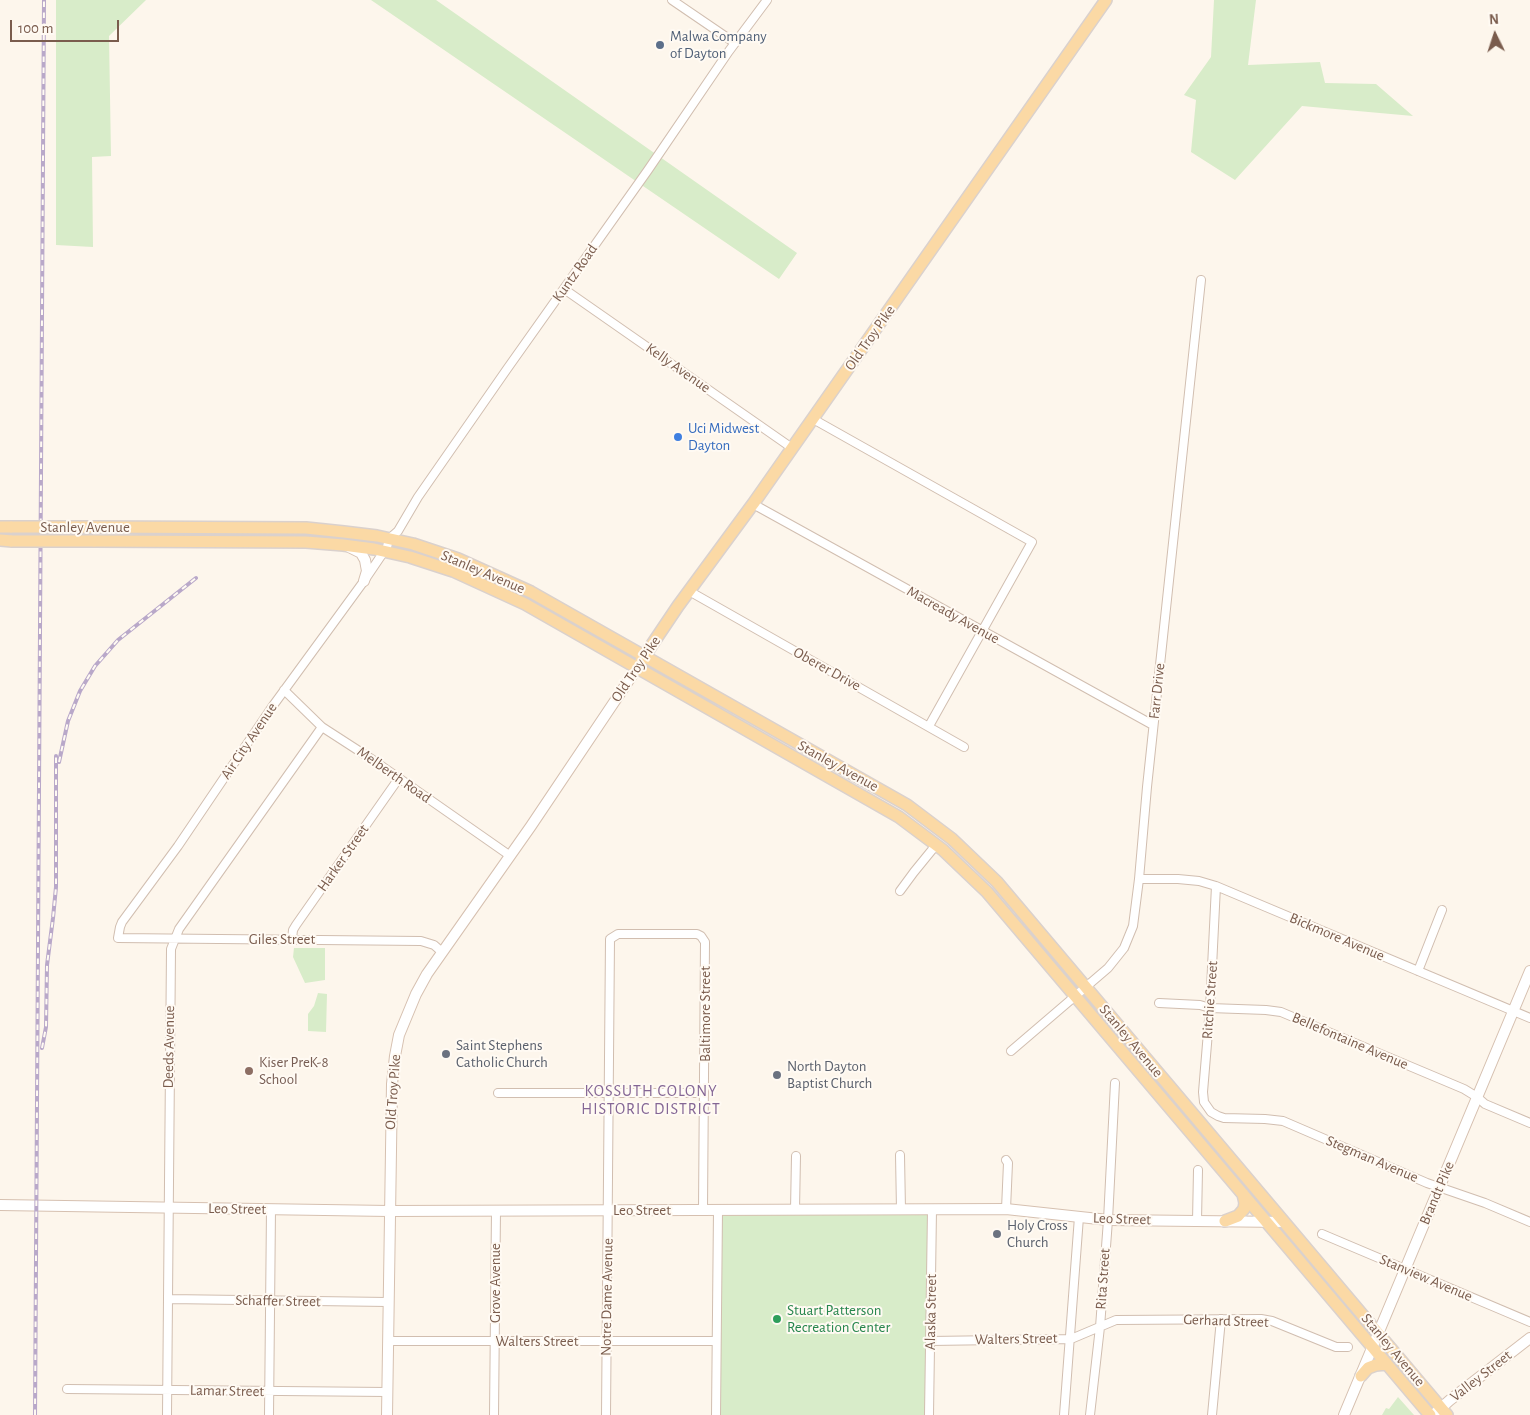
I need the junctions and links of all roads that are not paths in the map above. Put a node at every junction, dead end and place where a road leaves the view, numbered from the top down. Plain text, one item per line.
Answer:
1 (672, 0) edge
2 (767, 0) edge
3 (1106, 0) edge
4 (735, 43) junction
5 (1201, 280) dead end
6 (564, 289) junction
7 (813, 419) junction
8 (792, 448) junction
9 (753, 504) junction
10 (0, 527) edge
11 (6, 540) edge
12 (343, 545) junction
13 (387, 546) junction
14 (364, 581) junction
15 (690, 591) junction
16 (982, 631) junction
17 (644, 657) junction
18 (637, 668) junction
19 (284, 690) junction
20 (929, 726) junction
21 (1153, 726) junction
22 (322, 727) junction
23 (964, 747) dead end
24 (399, 778) junction
25 (936, 845) junction
26 (509, 855) junction
27 (1139, 879) junction
28 (1216, 886) junction
29 (900, 891) dead end
30 (1442, 910) dead end
31 (118, 938) joint
32 (174, 939) junction
33 (292, 939) junction
34 (704, 939) joint
35 (442, 952) junction
36 (1418, 971) junction
37 (1530, 971) edge
38 (1086, 988) junction
39 (1075, 996) junction
40 (1159, 1003) dead end
41 (1210, 1008) junction
42 (1513, 1011) junction
43 (1530, 1018) edge
44 (1011, 1051) dead end
45 (1115, 1083) dead end
46 (498, 1093) dead end
47 (609, 1093) junction
48 (704, 1093) junction
49 (1477, 1097) junction
50 (1211, 1112) joint
51 (1530, 1123) edge
52 (796, 1156) dead end
53 (900, 1156) dead end
54 (1006, 1160) dead end
55 (1198, 1170) dead end
56 (1439, 1186) junction
57 (1242, 1194) junction
58 (0, 1205) edge
59 (168, 1208) junction
60 (271, 1209) junction
61 (1006, 1209) junction
62 (496, 1210) junction
63 (608, 1210) junction
64 (703, 1210) junction
65 (718, 1210) junction
66 (795, 1210) junction
67 (901, 1210) junction
68 (932, 1210) junction
69 (389, 1211) junction
70 (1079, 1217) junction
71 (1108, 1220) junction
72 (1197, 1221) junction
73 (1225, 1221) junction
74 (1266, 1222) junction
75 (1284, 1222) junction
76 (1530, 1222) edge
77 (1322, 1234) dead end
78 (1405, 1269) junction
79 (168, 1299) junction
80 (270, 1301) junction
81 (388, 1302) junction
82 (1221, 1319) junction
83 (1530, 1322) edge
84 (1100, 1326) junction
85 (1378, 1332) junction
86 (1530, 1338) edge
87 (1071, 1339) junction
88 (388, 1341) junction
89 (494, 1341) junction
90 (606, 1341) junction
91 (716, 1341) junction
92 (930, 1341) junction
93 (1372, 1346) junction
94 (1348, 1347) dead end
95 (1388, 1364) junction
96 (1361, 1376) junction
97 (67, 1389) dead end
98 (167, 1390) junction
99 (269, 1391) junction
100 (387, 1392) junction
101 (1438, 1413) edge
102 (166, 1415) edge
103 (269, 1415) edge
104 (387, 1415) edge
105 (494, 1415) edge
106 (606, 1415) edge
107 (716, 1415) edge
108 (929, 1415) edge
109 (1064, 1415) edge
110 (1090, 1415) edge
111 (1212, 1415) edge
112 (1344, 1415) edge

1 - 4 street
2 - 4 street, Kuntz Road
3 - 7 main road, Old Troy Pike
4 - 6 street, Kuntz Road
5 - 21 street, Farr Drive
6 - 8 street, Kelly Avenue
6 - 13 street, Kuntz Road
7 - 8 main road, Old Troy Pike
7 - 16 street
8 - 9 main road, Old Troy Pike
9 - 15 main road, Old Troy Pike
9 - 16 street, Macready Avenue
10 - 13 main road, Stanley Avenue, bridge
11 - 12 main road, Stanley Avenue, bridge
12 - 13 main road, Stanley Avenue
12 - 14 street
13 - 14 street, Air City Avenue
13 - 17 main road, Stanley Avenue
13 - 18 main road, Stanley Avenue
14 - 19 street, Air City Avenue
15 - 17 main road, Old Troy Pike
15 - 20 street, Oberer Drive
16 - 20 street
16 - 21 street, Macready Avenue
17 - 18 main road, Old Troy Pike
17 - 38 main road, Stanley Avenue
18 - 25 main road, Stanley Avenue
18 - 26 street, Old Troy Pike
19 - 22 street, Melberth Road
19 - 31 street, Air City Avenue
20 - 23 street, Oberer Drive
21 - 27 street, Farr Drive
22 - 24 street, Melberth Road
22 - 32 street, Deeds Avenue
24 - 26 street, Melberth Road
24 - 33 street, Harker Street
25 - 29 street
25 - 39 main road, Stanley Avenue
26 - 35 street, Old Troy Pike
27 - 28 street, Bickmore Avenue
27 - 38 street, Farr Drive
28 - 36 street, Bickmore Avenue
28 - 41 street, Ritchie Street
30 - 36 street
31 - 32 street, Giles Street
32 - 33 street, Giles Street
32 - 59 street, Deeds Avenue
33 - 35 street, Giles Street
34 - 47 street, Notre Dame Avenue
34 - 48 street, Baltimore Street
35 - 69 street, Old Troy Pike
36 - 42 street, Bickmore Avenue
37 - 42 street, Brandt Pike
38 - 39 street, Farr Drive
38 - 75 main road, Stanley Avenue
39 - 44 street, Farr Drive
39 - 57 main road, Stanley Avenue
40 - 41 street, Bellefontaine Avenue
41 - 49 street, Bellefontaine Avenue
41 - 50 street, Ritchie Street
42 - 43 street, Bickmore Avenue
42 - 49 street, Brandt Pike
45 - 71 street, Rita Street
46 - 47 street
47 - 48 street
47 - 63 street, Notre Dame Avenue
48 - 64 street, Baltimore Street
49 - 51 street, Bellefontaine Avenue
49 - 56 street, Brandt Pike
50 - 56 street, Stegman Avenue
52 - 66 street
53 - 67 street
54 - 61 street
55 - 72 street
56 - 76 street, Stegman Avenue
56 - 78 street, Brandt Pike
57 - 73 main road
57 - 74 main road, Stanley Avenue
58 - 59 street, Leo Street
59 - 60 street, Leo Street
59 - 79 street, Deeds Avenue
60 - 69 street, Leo Street
60 - 80 street
61 - 68 street, Leo Street
61 - 70 street, Leo Street
62 - 63 street, Leo Street
62 - 69 street, Leo Street
62 - 89 street, Grove Avenue
63 - 64 street, Leo Street
63 - 90 street, Notre Dame Avenue
64 - 65 street, Leo Street
65 - 66 street, Leo Street
65 - 91 street
66 - 67 street, Leo Street
67 - 68 street, Leo Street
68 - 92 street, Alaska Street
69 - 81 street, Old Troy Pike
70 - 71 street, Leo Street
70 - 87 street, Rita Street
71 - 72 street, Leo Street
71 - 84 street, Rita Street
72 - 73 street, Leo Street
73 - 74 street, Leo Street
74 - 75 street, Leo Street
74 - 93 main road, Stanley Avenue
75 - 85 main road, Stanley Avenue
77 - 78 street, Stanview Avenue
78 - 83 street, Stanview Avenue
78 - 85 street, Brandt Pike
79 - 80 street, Schaffer Street
79 - 98 street, Deeds Avenue
80 - 81 street, Schaffer Street
80 - 99 street
81 - 88 street, Old Troy Pike
82 - 84 street, Gerhard Street
82 - 94 street, Gerhard Street
82 - 111 street
84 - 87 street, Walters Street
84 - 110 street, Rita Street
85 - 93 street, Brandt Pike
85 - 101 main road, Stanley Avenue
86 - 101 street, Valley Street
87 - 92 street, Walters Street
87 - 109 street, Rita Street
88 - 89 street, Walters Street
88 - 100 street, Old Troy Pike
89 - 90 street, Walters Street
89 - 105 street, Grove Avenue
90 - 91 street, Walters Street
90 - 106 street, Notre Dame Avenue
91 - 107 street
92 - 108 street, Alaska Street
93 - 95 main road, Stanley Avenue
93 - 96 street, Brandt Pike
95 - 96 main road
95 - 101 main road, Stanley Avenue
96 - 112 street, Brandt Pike
97 - 98 street, Lamar Street
98 - 99 street, Lamar Street
98 - 102 street, Deeds Avenue
99 - 100 street, Lamar Street
99 - 103 street
100 - 104 street, Old Troy Pike

